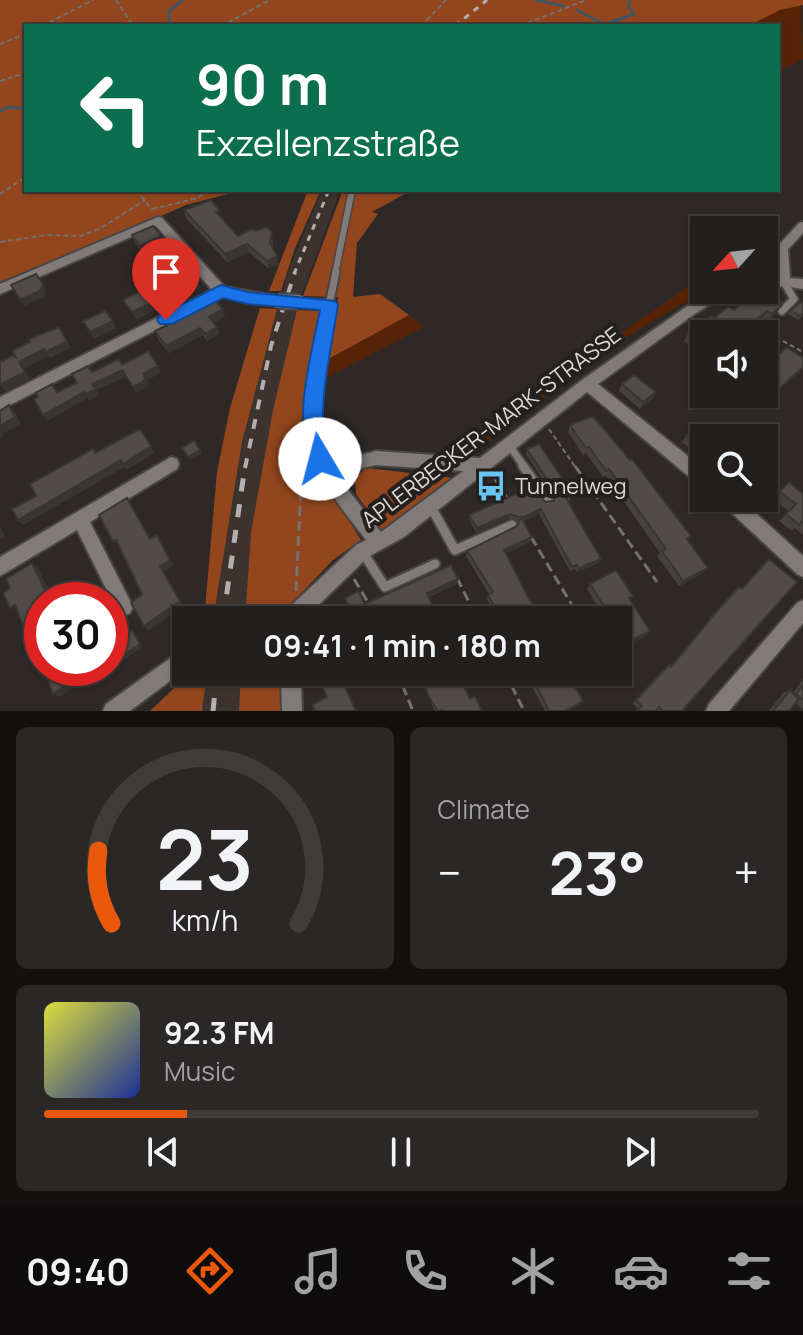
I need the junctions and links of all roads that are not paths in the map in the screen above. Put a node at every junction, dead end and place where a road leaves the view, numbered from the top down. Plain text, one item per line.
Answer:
1 (352, 192) edge
2 (803, 226) edge
3 (784, 282) junction
4 (778, 283) edge
5 (803, 284) edge
6 (0, 289) edge
7 (221, 291) junction
8 (704, 304) edge
9 (329, 305) junction
10 (782, 311) edge
11 (587, 384) junction
12 (0, 404) edge
13 (509, 445) junction
14 (171, 464) dead end
15 (485, 465) junction
16 (690, 468) edge
17 (333, 479) junction
18 (547, 500) edge
19 (431, 507) junction
20 (742, 512) edge
21 (80, 519) junction
22 (512, 525) edge
23 (370, 546) junction
24 (435, 564) dead end
25 (0, 567) edge
26 (803, 568) edge
27 (112, 582) edge
28 (304, 606) edge
29 (803, 609) edge
30 (172, 667) edge
31 (291, 686) edge
32 (113, 711) edge
33 (292, 711) edge
34 (716, 711) edge

1 - 9 lane
2 - 3 street
3 - 4 street
3 - 5 street
3 - 10 lane
6 - 7 street
7 - 9 street, bridge
7 - 12 street
8 - 11 street, APLERBECKER-MARK-STRASSE
9 - 17 street
11 - 13 street, APLERBECKER-MARK-STRASSE
11 - 16 street
13 - 15 street, APLERBECKER-MARK-STRASSE
13 - 18 lane
14 - 21 street
15 - 17 street
15 - 19 street, APLERBECKER-MARK-STRASSE
17 - 23 street
19 - 22 lane
19 - 23 street, APLERBECKER-MARK-STRASSE
20 - 26 street
21 - 25 street
21 - 27 street
23 - 24 lane
23 - 28 street, APLERBECKER-MARK-STRASSE
29 - 34 street
30 - 32 street
31 - 33 street

